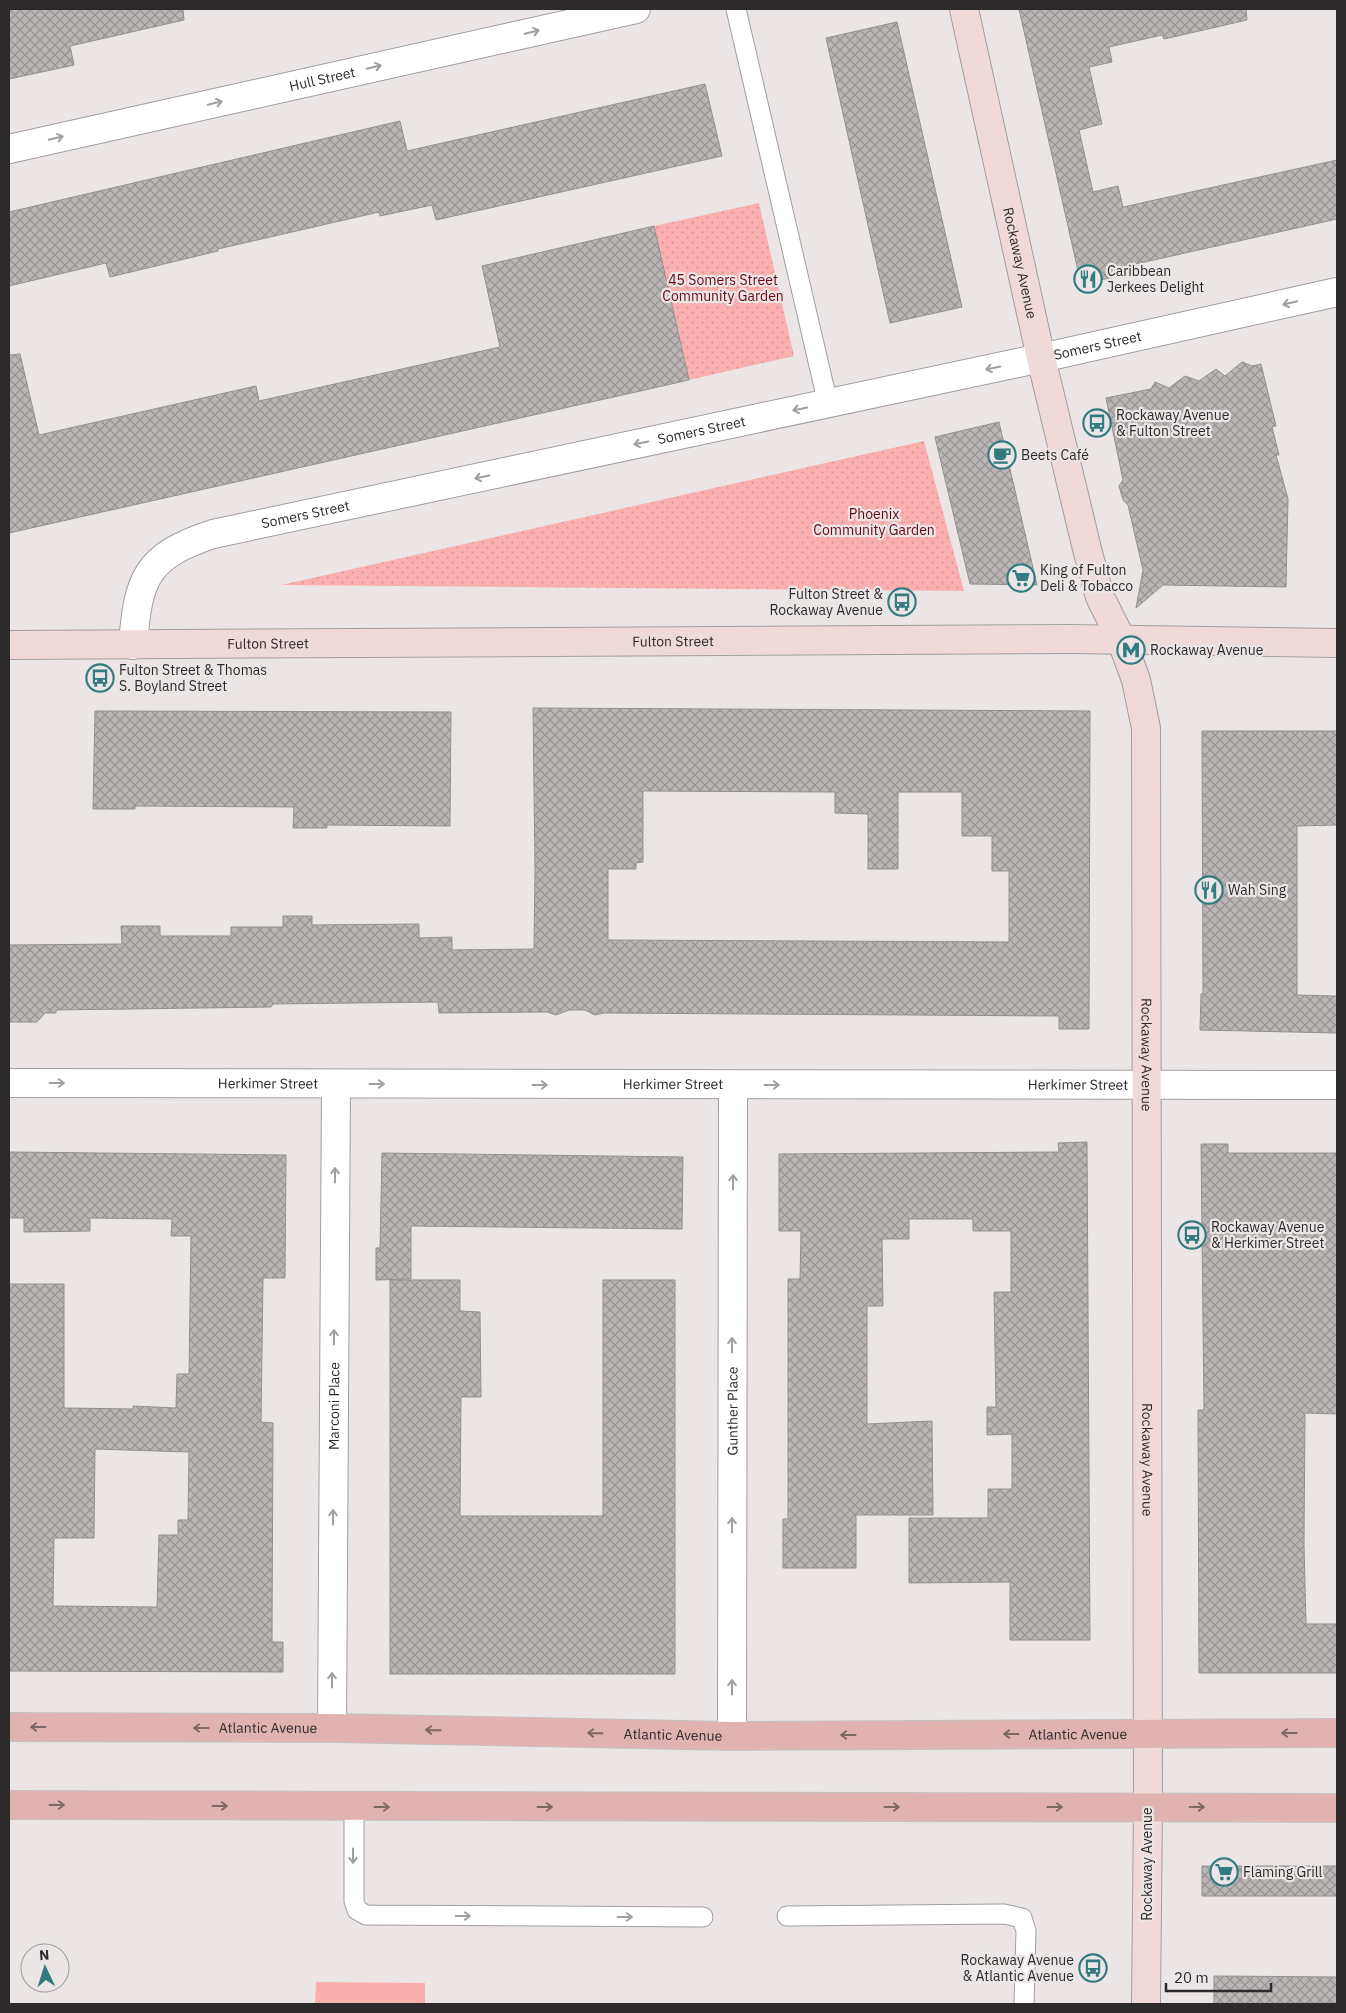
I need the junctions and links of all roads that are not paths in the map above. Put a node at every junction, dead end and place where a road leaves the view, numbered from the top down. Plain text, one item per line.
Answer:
1 (636, 9) edge
2 (736, 9) edge
3 (964, 9) edge
4 (9, 149) edge
5 (1337, 292) edge
6 (1041, 358) junction
7 (828, 404) junction
8 (1121, 639) junction
9 (1337, 644) edge
10 (9, 645) edge
11 (133, 645) junction
12 (9, 1083) edge
13 (336, 1084) junction
14 (733, 1085) junction
15 (1147, 1085) junction
16 (1337, 1085) edge
17 (9, 1727) edge
18 (332, 1728) junction
19 (1337, 1732) edge
20 (1147, 1733) junction
21 (732, 1736) junction
22 (9, 1805) edge
23 (354, 1807) junction
24 (1148, 1808) junction
25 (1337, 1808) edge
26 (787, 1916) dead end
27 (703, 1918) dead end
28 (1024, 2004) edge
29 (1146, 2004) edge

4 -> 1 street, Hull Street
2 - 7 lane
3 - 6 main road, Rockaway Avenue
5 -> 6 street, Somers Street
6 -> 7 street, Somers Street
6 - 8 main road, Rockaway Avenue
7 -> 11 street, Somers Street
8 - 9 main road, Fulton Street
8 - 11 main road, Fulton Street
8 - 15 main road, Rockaway Avenue
10 - 11 main road, Fulton Street
12 -> 13 street, Herkimer Street
13 -> 14 street, Herkimer Street
18 -> 13 street, Marconi Place
14 -> 15 street, Herkimer Street
21 -> 14 street, Gunther Place
15 - 16 street, Herkimer Street
15 - 20 main road, Rockaway Avenue
18 -> 17 main road, Atlantic Avenue
21 -> 18 main road, Atlantic Avenue
19 -> 20 main road, Atlantic Avenue
20 -> 21 main road, Atlantic Avenue
20 - 24 main road, Rockaway Avenue
22 -> 23 main road
23 -> 24 main road
23 -> 27 lane
24 -> 25 main road
24 - 29 main road, Rockaway Avenue
26 - 28 lane

